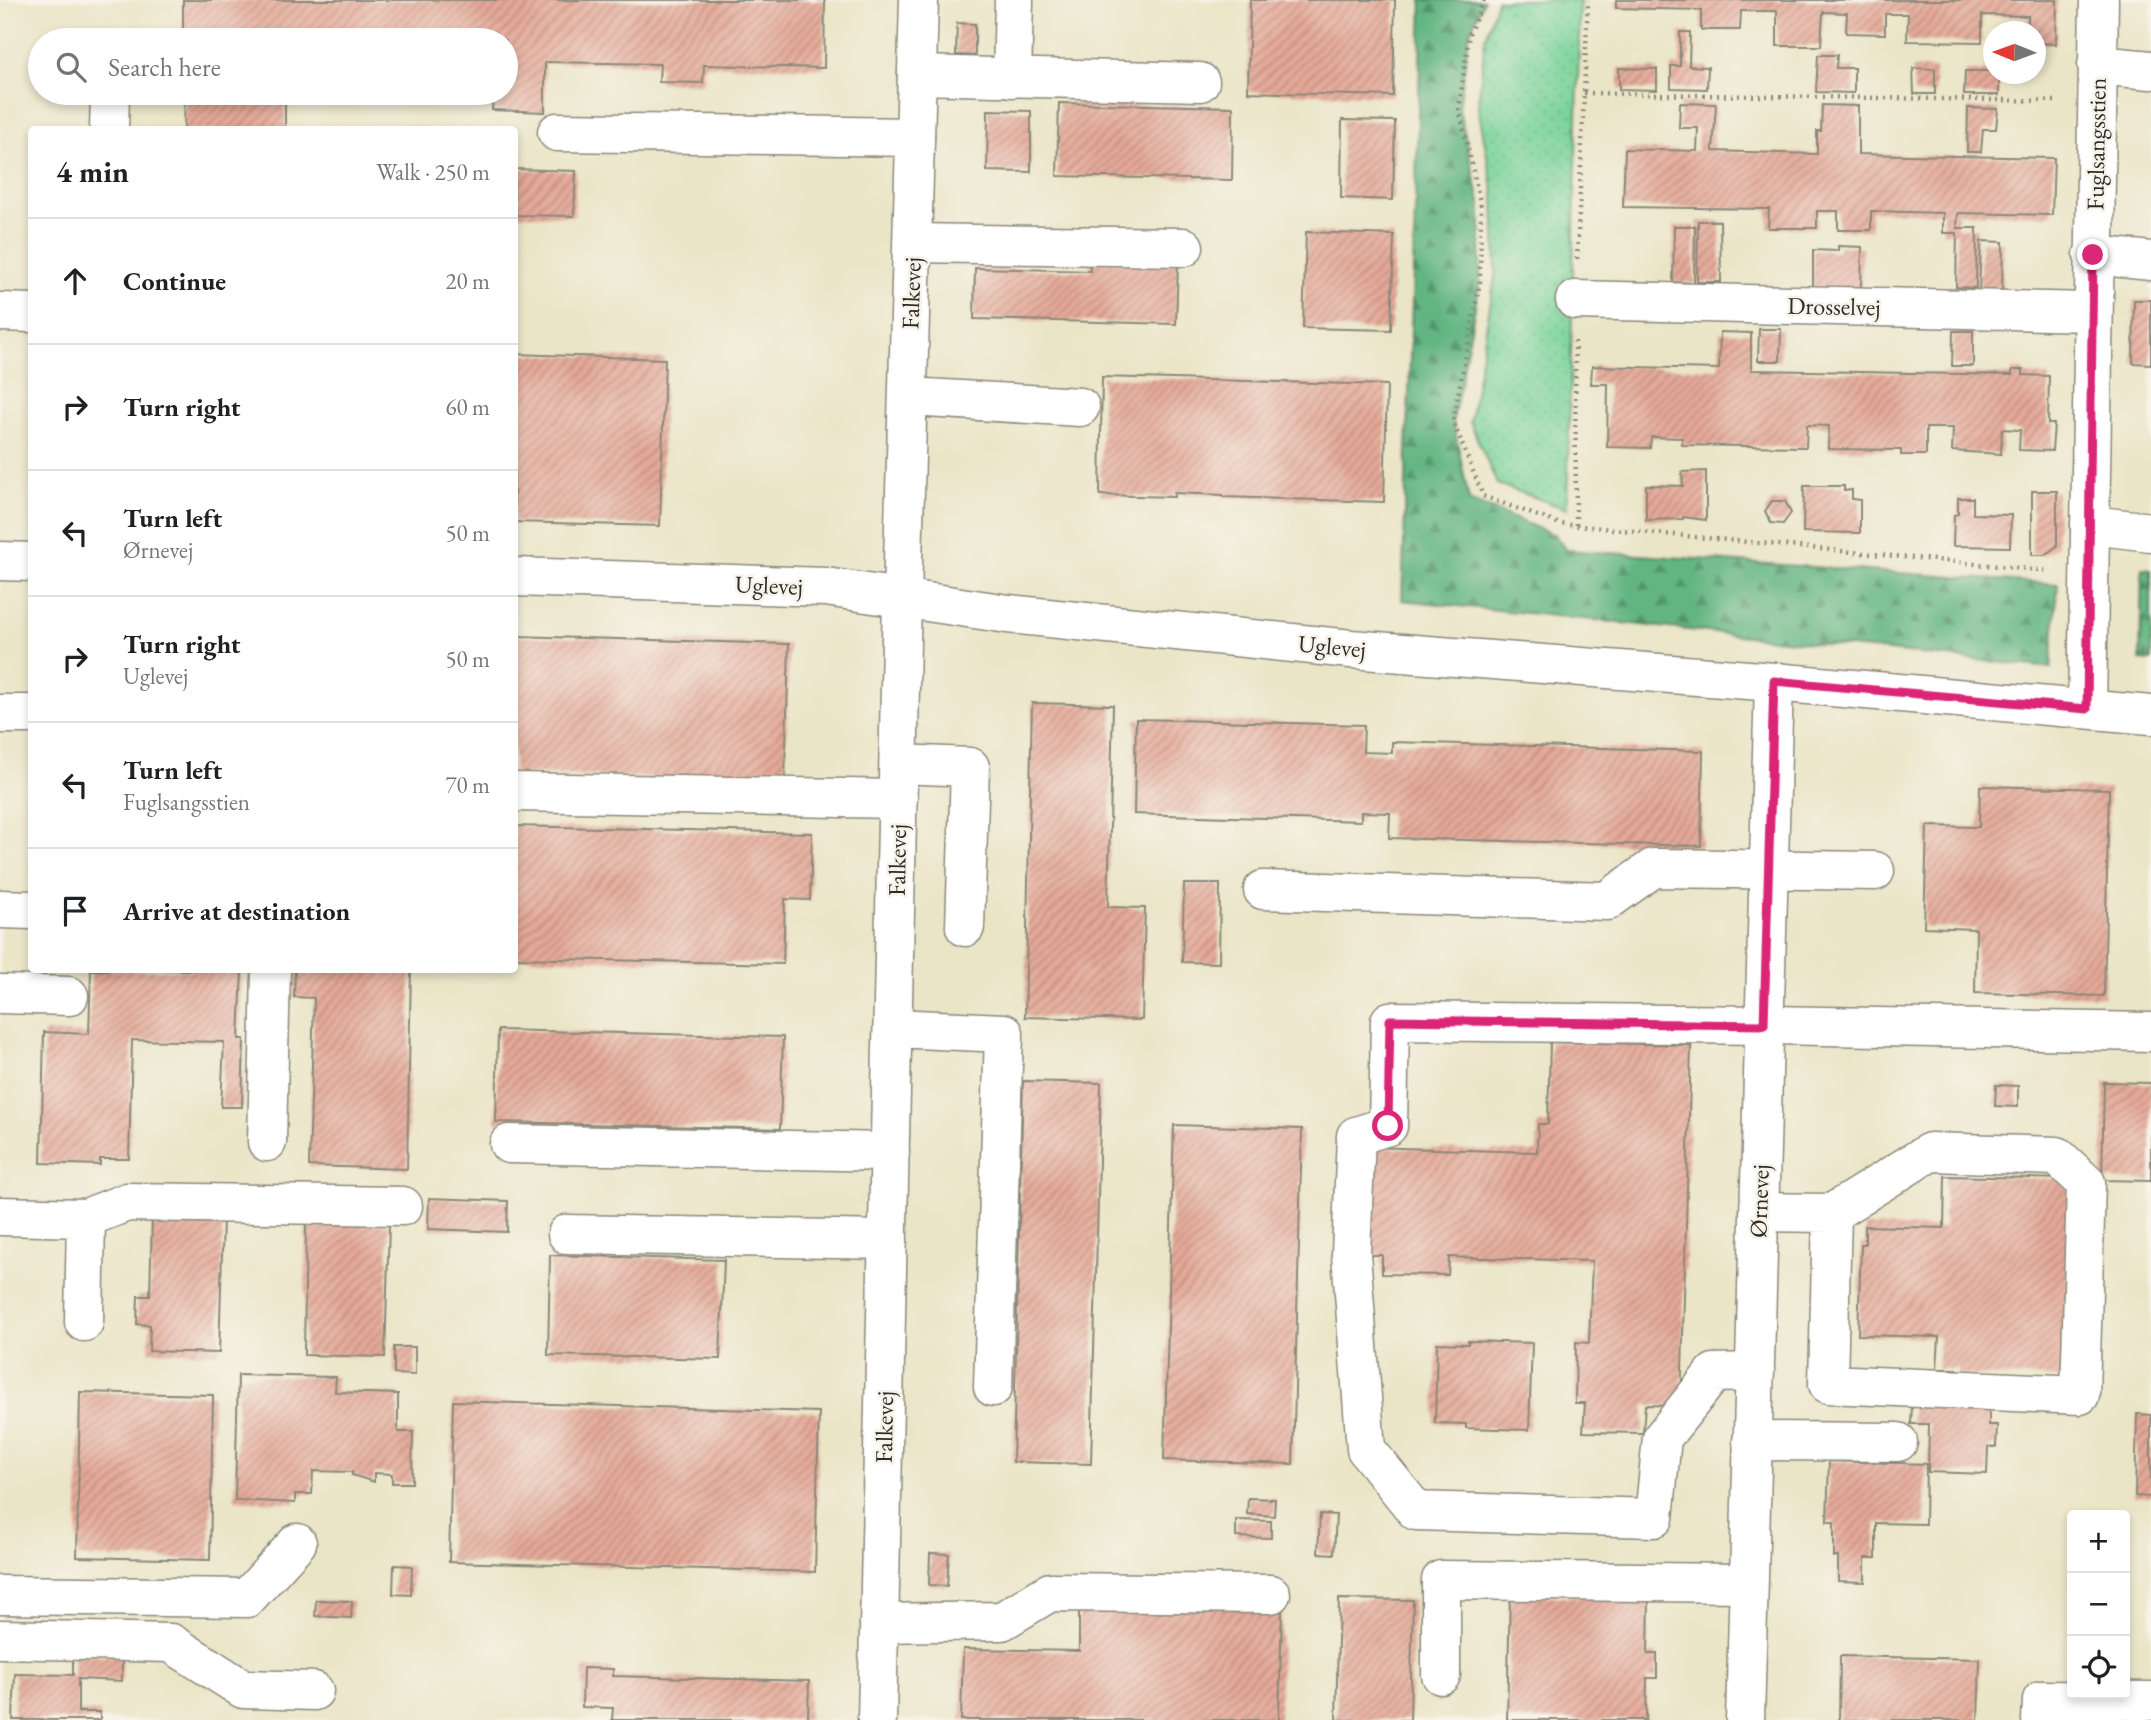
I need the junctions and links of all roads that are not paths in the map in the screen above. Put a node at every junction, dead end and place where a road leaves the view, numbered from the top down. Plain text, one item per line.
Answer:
1 (919, 0) edge
2 (1014, 0) edge
3 (2099, 0) edge
4 (2151, 70) edge
5 (917, 75) junction
6 (1012, 78) junction
7 (1200, 82) dead end
8 (2097, 83) junction
9 (110, 105) edge
10 (109, 126) edge
11 (557, 132) dead end
12 (915, 136) junction
13 (913, 243) junction
14 (1184, 247) dead end
15 (2093, 255) junction
16 (2151, 261) edge
17 (1575, 300) dead end
18 (0, 312) edge
19 (2092, 312) junction
20 (28, 313) edge
21 (909, 397) junction
22 (1080, 407) dead end
23 (2090, 525) junction
24 (2151, 532) edge
25 (0, 561) edge
26 (28, 562) edge
27 (518, 578) edge
28 (901, 597) junction
29 (1774, 681) junction
30 (2087, 709) junction
31 (0, 713) edge
32 (28, 714) edge
33 (2151, 715) edge
34 (899, 781) junction
35 (518, 792) edge
36 (1769, 869) junction
37 (1875, 871) dead end
38 (1263, 890) dead end
39 (0, 909) edge
40 (28, 910) edge
41 (965, 927) dead end
42 (271, 973) edge
43 (0, 994) edge
44 (69, 996) dead end
45 (1764, 1025) junction
46 (893, 1028) junction
47 (2151, 1032) edge
48 (267, 1142) dead end
49 (509, 1144) dead end
50 (890, 1152) junction
51 (403, 1206) dead end
52 (1759, 1212) junction
53 (1832, 1213) junction
54 (0, 1216) edge
55 (86, 1218) junction
56 (567, 1234) dead end
57 (888, 1240) junction
58 (84, 1322) dead end
59 (1755, 1372) junction
60 (993, 1387) dead end
61 (1752, 1441) junction
62 (1898, 1443) dead end
63 (297, 1543) dead end
64 (1748, 1583) junction
65 (1271, 1594) dead end
66 (0, 1595) edge
67 (879, 1623) junction
68 (0, 1639) edge
69 (1441, 1675) dead end
70 (314, 1691) dead end
71 (2151, 1701) edge
72 (877, 1720) edge
73 (1745, 1720) edge
74 (2041, 1720) edge

1 - 5 street, Falkevej
2 - 6 street
3 - 8 street, Fuglsangsstien
4 - 8 street
5 - 6 street
5 - 12 street, Falkevej
6 - 7 street
8 - 15 street, Fuglsangsstien
9 - 10 street
11 - 12 street
12 - 13 street, Falkevej
13 - 14 street
13 - 21 street, Falkevej
15 - 16 street
15 - 19 street, Fuglsangsstien
17 - 19 street, Drosselvej
18 - 20 street
19 - 23 street, Fuglsangsstien
21 - 22 street
21 - 28 street, Falkevej
23 - 24 street
23 - 30 street, Fuglsangsstien
25 - 26 street
27 - 28 street, Uglevej
28 - 29 street, Uglevej
28 - 34 street, Falkevej
29 - 30 street, Uglevej
29 - 36 street, Ørnevej
30 - 33 street, Uglevej
31 - 32 street
34 - 35 street
34 - 41 street
34 - 46 street, Falkevej
36 - 37 street
36 - 38 street
36 - 45 street, Ørnevej
39 - 40 street
42 - 48 street
43 - 44 street
45 - 47 street
45 - 52 street, Ørnevej
45 - 59 street
46 - 50 street, Falkevej
46 - 60 street
49 - 50 street
50 - 57 street, Falkevej
51 - 55 street
52 - 53 street
52 - 59 street, Ørnevej
53 - 53 street
54 - 55 street
55 - 58 street
56 - 57 street
57 - 67 street, Falkevej
59 - 61 street, Ørnevej
61 - 62 street
61 - 64 street, Ørnevej
63 - 66 street
64 - 69 street
64 - 73 street, Ørnevej
65 - 67 street
67 - 72 street, Falkevej
68 - 70 street
71 - 74 street

